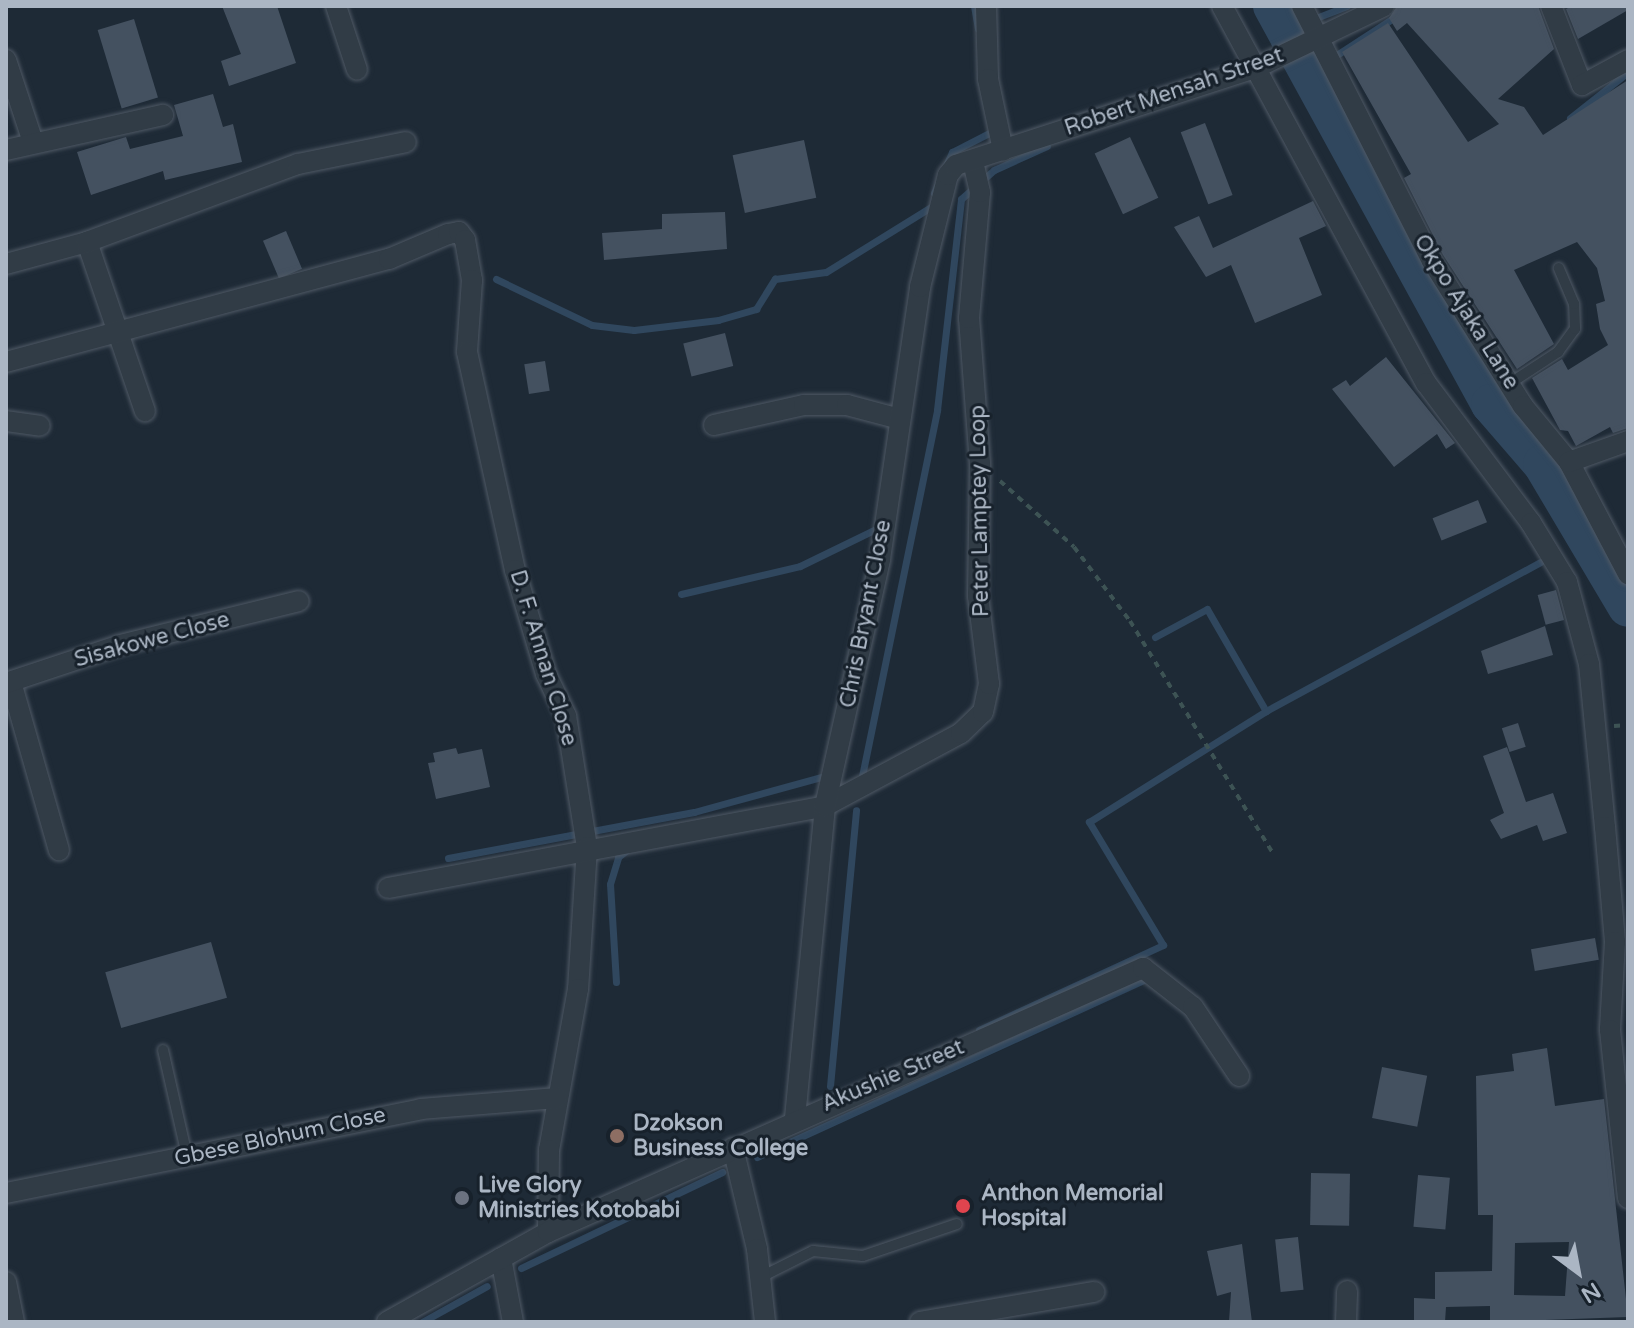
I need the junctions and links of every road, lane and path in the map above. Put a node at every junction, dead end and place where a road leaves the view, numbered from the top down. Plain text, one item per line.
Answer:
1 (336, 6) edge
2 (986, 6) edge
3 (1222, 6) edge
4 (1302, 6) edge
5 (1384, 6) edge
6 (1551, 6) edge
7 (1322, 38) junction
8 (6, 60) edge
9 (1628, 60) edge
10 (1258, 67) junction
11 (357, 70) dead end
12 (163, 115) dead end
13 (33, 142) junction
14 (406, 142) dead end
15 (6, 150) edge
16 (1003, 150) junction
17 (973, 162) junction
18 (87, 242) junction
19 (6, 264) edge
20 (1559, 268) dead end
21 (118, 331) junction
22 (6, 362) edge
23 (1509, 384) junction
24 (145, 411) dead end
25 (900, 419) junction
26 (6, 421) edge
27 (714, 425) dead end
28 (40, 426) dead end
29 (1628, 441) edge
30 (1569, 462) junction
31 (980, 464) junction
32 (1628, 574) edge
33 (299, 601) dead end
34 (8, 683) edge
35 (825, 806) junction
36 (587, 847) junction
37 (59, 850) dead end
38 (1272, 852) dead end
39 (388, 888) dead end
40 (163, 1050) dead end
41 (1239, 1076) dead end
42 (557, 1098) junction
43 (795, 1118) junction
44 (733, 1148) junction
45 (187, 1156) junction
46 (6, 1193) edge
47 (1628, 1198) edge
48 (957, 1224) dead end
49 (548, 1232) junction
50 (501, 1258) junction
51 (759, 1278) junction
52 (6, 1282) edge
53 (1347, 1291) dead end
54 (1094, 1292) dead end
55 (14, 1322) edge
56 (387, 1322) edge
57 (513, 1322) edge
58 (765, 1322) edge
59 (920, 1322) edge
60 (1346, 1322) edge

1 - 11 street
2 - 16 street
3 - 10 street
4 - 7 street, Okpo Ajaka Lane
5 - 7 street, Robert Mensah Street
6 - 9 street
7 - 10 street, Robert Mensah Street
7 - 23 street, Okpo Ajaka Lane
8 - 13 street
10 - 16 street, Robert Mensah Street
10 - 47 street
12 - 13 street
13 - 15 street
14 - 18 street
16 - 17 street, Chris Bryant Close
17 - 25 street, Chris Bryant Close
17 - 31 street, Peter Lamptey Loop
18 - 19 street
18 - 21 street
20 - 23 lane
21 - 22 street
21 - 24 street
21 - 36 street, D. F. Annan Close
23 - 30 street, Okpo Ajaka Lane
25 - 27 street
25 - 35 street, Chris Bryant Close
26 - 28 street
29 - 30 street
30 - 32 street, Okpo Ajaka Lane
31 - 35 street, Peter Lamptey Loop
31 - 38 path
33 - 34 street, Sisakowe Close
34 - 37 street
35 - 36 street, Peter Lamptey Loop
35 - 43 street, Chris Bryant Close
36 - 39 street, Peter Lamptey Loop
36 - 42 street, D. F. Annan Close
40 - 45 lane
41 - 43 street, Akushie Street
42 - 45 street, Gbese Blohum Close
42 - 49 street, D. F. Annan Close
43 - 44 street, Akushie Street
44 - 49 street, Akushie Street
44 - 51 street
45 - 46 street, Gbese Blohum Close
48 - 51 lane
49 - 50 street, Akushie Street
50 - 56 street, Akushie Street
50 - 57 street
51 - 58 street
52 - 55 street
53 - 60 street
54 - 59 street

